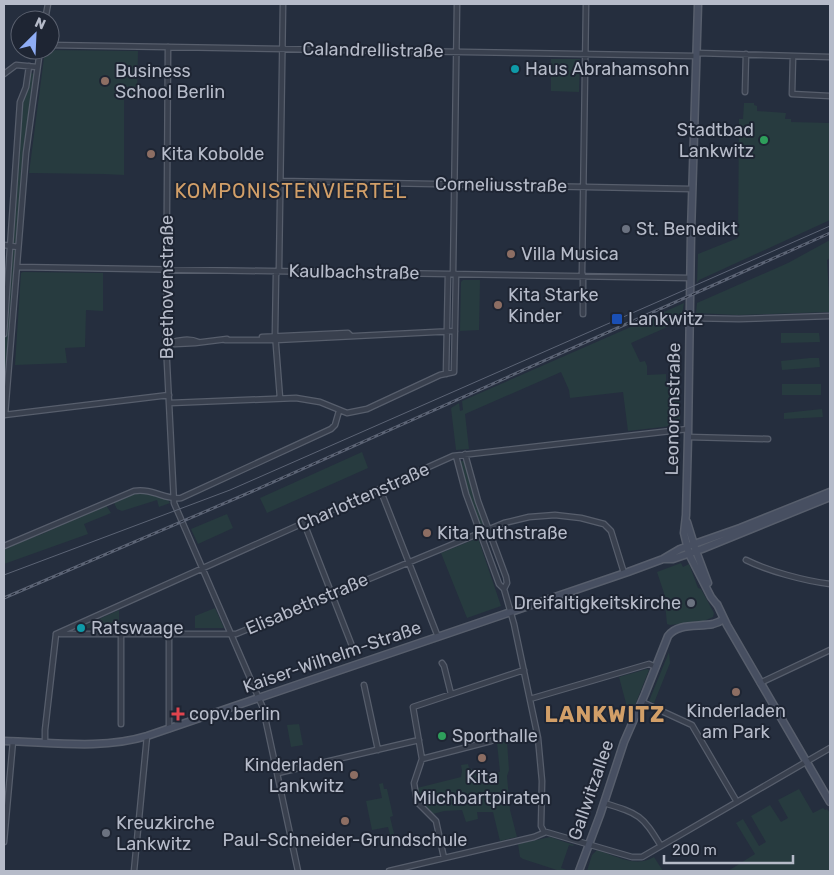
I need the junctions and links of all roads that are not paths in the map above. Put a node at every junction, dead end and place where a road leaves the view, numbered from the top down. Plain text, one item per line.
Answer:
1 (283, 4) edge
2 (457, 4) edge
3 (586, 4) edge
4 (698, 4) edge
5 (60, 44) edge
6 (168, 47) junction
7 (282, 49) junction
8 (456, 52) junction
9 (585, 54) junction
10 (697, 54) junction
11 (746, 54) junction
12 (793, 56) junction
13 (830, 57) edge
14 (38, 60) edge
15 (29, 66) junction
16 (37, 67) junction
17 (4, 74) edge
18 (745, 92) dead end
19 (830, 96) edge
20 (281, 181) junction
21 (455, 184) junction
22 (583, 186) junction
23 (692, 188) junction
24 (4, 245) edge
25 (10, 246) junction
26 (18, 247) junction
27 (17, 267) junction
28 (166, 269) junction
29 (278, 271) junction
30 (452, 274) junction
31 (583, 276) junction
32 (690, 278) junction
33 (583, 314) dead end
34 (830, 316) edge
35 (689, 318) junction
36 (446, 331) junction
37 (455, 331) junction
38 (4, 334) edge
39 (276, 338) junction
40 (168, 343) junction
41 (446, 374) junction
42 (169, 395) junction
43 (280, 398) junction
44 (170, 402) junction
45 (339, 411) junction
46 (4, 415) edge
47 (688, 429) junction
48 (688, 437) junction
49 (768, 439) dead end
50 (465, 454) junction
51 (456, 456) junction
52 (380, 489) junction
53 (830, 492) edge
54 (830, 497) edge
55 (174, 498) junction
56 (304, 523) junction
57 (489, 529) junction
58 (480, 532) junction
59 (4, 546) edge
60 (691, 549) junction
61 (746, 560) dead end
62 (408, 562) junction
63 (203, 568) junction
64 (624, 573) junction
65 (830, 584) edge
66 (504, 589) junction
67 (332, 594) junction
68 (510, 612) junction
69 (724, 619) junction
70 (122, 633) junction
71 (169, 633) junction
72 (56, 634) junction
73 (231, 634) junction
74 (438, 637) junction
75 (352, 646) dead end
76 (830, 650) edge
77 (442, 663) dead end
78 (656, 666) junction
79 (524, 670) junction
80 (760, 683) junction
81 (364, 685) dead end
82 (450, 694) junction
83 (259, 698) junction
84 (530, 699) junction
85 (642, 702) junction
86 (121, 724) dead end
87 (169, 729) junction
88 (147, 736) junction
89 (419, 740) junction
90 (491, 740) dead end
91 (4, 741) edge
92 (13, 741) junction
93 (45, 742) junction
94 (830, 748) edge
95 (378, 750) junction
96 (422, 759) junction
97 (807, 762) junction
98 (278, 773) junction
99 (737, 802) junction
100 (830, 802) edge
101 (604, 803) junction
102 (544, 832) junction
103 (4, 842) edge
104 (588, 844) junction
105 (661, 846) junction
106 (444, 858) junction
107 (134, 871) edge
108 (298, 871) edge
109 (389, 871) edge
110 (579, 871) edge

1 - 7 street
2 - 8 street
3 - 9 street
4 - 10 main road, Leonorenstraße
5 - 6 street, Calandrellistraße
6 - 7 street, Calandrellistraße
6 - 28 street, Beethovenstraße
7 - 8 street, Calandrellistraße
7 - 20 street
8 - 9 street, Calandrellistraße
8 - 21 street
9 - 10 street, Calandrellistraße
9 - 22 street
10 - 11 street, Calandrellistraße
10 - 23 main road, Leonorenstraße
11 - 12 street, Calandrellistraße
11 - 18 street
12 - 13 street, Calandrellistraße
12 - 19 street
14 - 16 street
15 - 16 street
15 - 17 street
15 - 25 street
16 - 26 street
20 - 21 street, Corneliusstraße
20 - 29 street
21 - 22 street, Corneliusstraße
21 - 30 street
22 - 23 street, Corneliusstraße
22 - 31 street
23 - 32 main road, Leonorenstraße
24 - 25 street
25 - 26 street
25 - 38 street
26 - 27 street
27 - 28 street, Kaulbachstraße
27 - 46 street
28 - 29 street, Kaulbachstraße
28 - 40 street, Beethovenstraße
29 - 30 street, Kaulbachstraße
29 - 39 street
30 - 31 street, Kaulbachstraße
30 - 36 street
30 - 37 street
31 - 32 street, Kaulbachstraße
31 - 33 street
32 - 35 main road, Leonorenstraße
34 - 35 street
35 - 47 main road, Leonorenstraße
36 - 37 street
36 - 39 street
36 - 41 street
37 - 41 street
39 - 40 street
39 - 43 street
40 - 42 street, Beethovenstraße
41 - 45 street
42 - 44 street, Beethovenstraße
42 - 46 street
43 - 44 street
43 - 45 street
44 - 55 street, Beethovenstraße
45 - 55 street
47 - 48 main road, Leonorenstraße
47 - 50 street, Charlottenstraße
48 - 49 street
48 - 60 main road, Leonorenstraße
50 - 51 street, Charlottenstraße
50 - 57 street
51 - 52 street, Charlottenstraße
51 - 58 street
52 - 56 street, Charlottenstraße
52 - 62 street
53 - 60 main road, Kaiser-Wilhelm-Straße
54 - 60 main road, Kaiser-Wilhelm-Straße
55 - 59 street
55 - 63 street, Beethovenstraße
56 - 63 street, Charlottenstraße
56 - 67 street
57 - 58 street, Elisabethstraße
57 - 64 street, Elisabethstraße
57 - 66 street
58 - 62 street, Elisabethstraße
58 - 66 street
60 - 64 main road, Kaiser-Wilhelm-Straße
60 - 69 main road, Leonorenstraße
61 - 65 street
62 - 67 street, Elisabethstraße
62 - 74 street
63 - 72 street, Charlottenstraße
63 - 73 street, Beethovenstraße
64 - 68 main road, Kaiser-Wilhelm-Straße
66 - 68 street
67 - 73 street, Elisabethstraße
67 - 75 street
68 - 74 main road, Kaiser-Wilhelm-Straße
68 - 79 street
69 - 78 main road, Gallwitzallee
69 - 80 main road, Leonorenstraße
70 - 71 street, Elisabethstraße
70 - 72 street, Elisabethstraße
70 - 86 street
71 - 73 street, Elisabethstraße
71 - 87 street
72 - 93 street
73 - 83 street, Beethovenstraße
74 - 83 main road, Kaiser-Wilhelm-Straße
76 - 80 street
77 - 82 street
78 - 84 street
78 - 85 main road, Gallwitzallee
79 - 82 street
79 - 84 street
80 - 97 main road, Leonorenstraße
81 - 95 street
82 - 89 street
83 - 87 main road, Kaiser-Wilhelm-Straße
83 - 98 street, Beethovenstraße
84 - 102 street
85 - 99 street
85 - 101 main road, Gallwitzallee
87 - 88 main road, Kaiser-Wilhelm-Straße
88 - 93 main road, Kaiser-Wilhelm-Straße
88 - 107 street
89 - 95 street
89 - 96 street
90 - 96 street
91 - 92 main road, Kaiser-Wilhelm-Straße
92 - 93 main road, Kaiser-Wilhelm-Straße
92 - 103 street
94 - 97 street
95 - 98 street
96 - 106 street
97 - 99 street
97 - 100 main road, Leonorenstraße
98 - 108 street, Beethovenstraße
99 - 105 street
101 - 104 main road, Gallwitzallee
101 - 105 street
102 - 104 street
102 - 106 street
104 - 105 street
104 - 110 main road, Gallwitzallee
106 - 109 street

